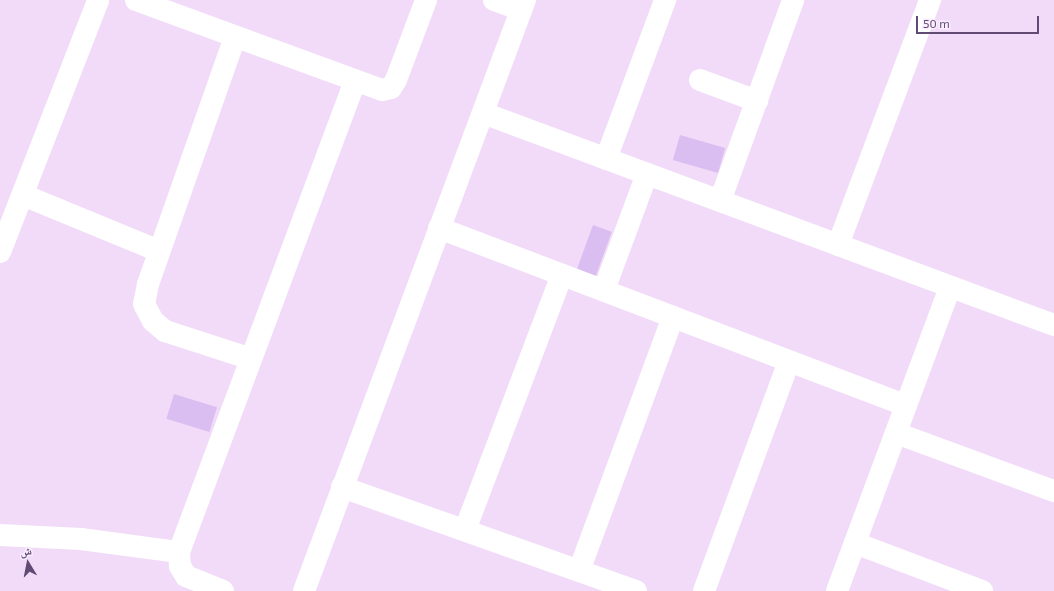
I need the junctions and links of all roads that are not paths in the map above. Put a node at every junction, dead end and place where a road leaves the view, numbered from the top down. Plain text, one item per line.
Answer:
1 (98, 0) edge
2 (136, 0) edge
3 (426, 0) edge
4 (494, 0) edge
5 (665, 0) edge
6 (794, 0) edge
7 (930, 0) edge
8 (523, 5) edge
9 (234, 37) junction
10 (700, 80) dead end
11 (355, 81) junction
12 (757, 101) junction
13 (483, 113) junction
14 (606, 159) junction
15 (647, 174) junction
16 (23, 195) junction
17 (720, 201) junction
18 (440, 228) junction
19 (838, 245) junction
20 (159, 251) junction
21 (0, 252) edge
22 (562, 275) junction
23 (950, 286) junction
24 (604, 290) junction
25 (673, 317) junction
26 (1054, 325) edge
27 (251, 359) junction
28 (789, 361) junction
29 (906, 405) junction
30 (896, 433) junction
31 (342, 487) junction
32 (1054, 491) edge
33 (465, 530) junction
34 (0, 535) edge
35 (855, 543) junction
36 (179, 552) junction
37 (579, 571) junction
38 (192, 585) edge
39 (223, 591) edge
40 (304, 591) edge
41 (636, 591) edge
42 (704, 591) edge
43 (837, 591) edge
44 (982, 591) edge

1 - 16 street
2 - 9 street
3 - 11 street
4 - 8 street
5 - 14 street
6 - 12 street
7 - 19 street
8 - 13 street
9 - 11 street
9 - 20 street
10 - 12 street
11 - 27 street
12 - 17 street
13 - 14 street
13 - 18 street
14 - 15 street
15 - 17 street
15 - 24 street
16 - 20 street
16 - 21 street
17 - 19 street
18 - 22 street
18 - 31 street
19 - 23 street
20 - 27 street
22 - 24 street
22 - 33 street
23 - 26 street
23 - 29 street
24 - 25 street
25 - 28 street
25 - 37 street
27 - 36 street
28 - 29 street
28 - 42 street
29 - 30 street
30 - 32 street
30 - 35 street
31 - 33 street
31 - 40 street
33 - 37 street
34 - 36 street
35 - 43 street
35 - 44 street
36 - 38 street
37 - 41 street
38 - 39 street

